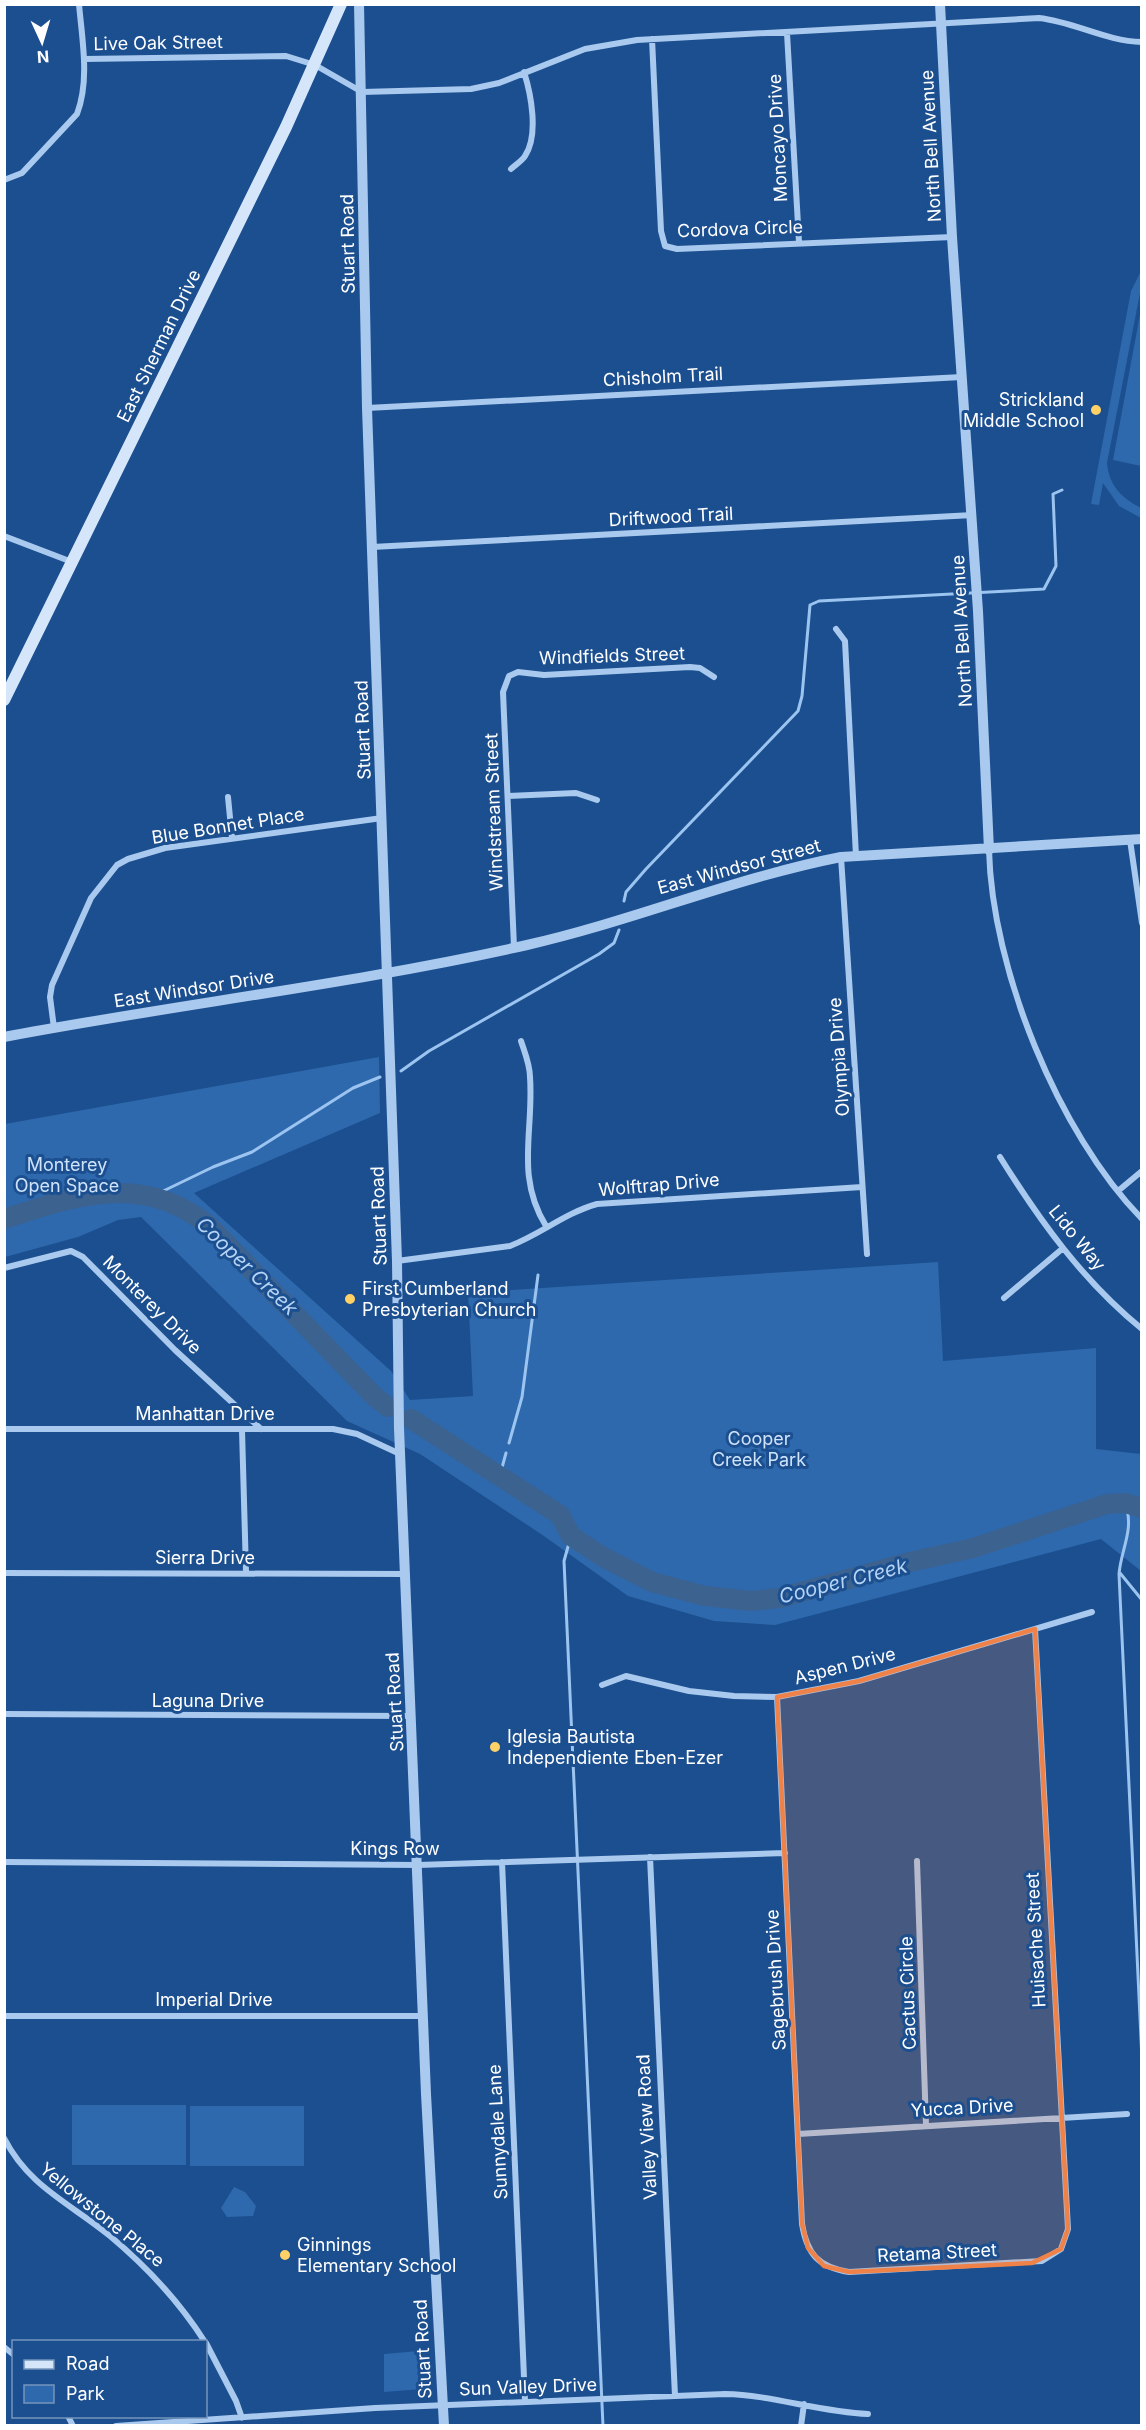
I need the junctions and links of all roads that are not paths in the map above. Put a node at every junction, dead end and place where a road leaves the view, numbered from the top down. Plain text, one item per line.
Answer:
1 (79, 4) edge
2 (341, 4) edge
3 (359, 4) edge
4 (940, 4) edge
5 (942, 24) junction
6 (787, 33) junction
7 (652, 39) junction
8 (1142, 42) edge
9 (84, 59) junction
10 (315, 65) junction
11 (524, 72) junction
12 (362, 92) junction
13 (510, 168) dead end
14 (4, 180) edge
15 (952, 237) junction
16 (799, 242) junction
17 (962, 377) junction
18 (367, 408) junction
19 (973, 516) junction
20 (4, 536) edge
21 (372, 547) junction
22 (72, 562) junction
23 (836, 629) dead end
24 (510, 676) joint
25 (714, 677) dead end
26 (4, 700) edge
27 (508, 796) junction
28 (228, 797) dead end
29 (597, 800) dead end
30 (383, 818) junction
31 (232, 838) junction
32 (1136, 840) edge
33 (990, 850) junction
34 (856, 856) junction
35 (842, 857) junction
36 (1142, 923) edge
37 (514, 947) junction
38 (388, 973) junction
39 (54, 1029) junction
40 (4, 1037) edge
41 (521, 1041) dead end
42 (1000, 1157) dead end
43 (1142, 1171) edge
44 (862, 1187) junction
45 (1118, 1191) junction
46 (1142, 1218) edge
47 (546, 1226) junction
48 (1062, 1249) junction
49 (867, 1254) dead end
50 (398, 1262) junction
51 (4, 1268) edge
52 (1004, 1298) dead end
53 (1142, 1329) edge
54 (4, 1429) edge
55 (261, 1429) junction
56 (242, 1430) junction
57 (400, 1454) junction
58 (246, 1572) junction
59 (4, 1573) edge
60 (406, 1574) junction
61 (1092, 1612) dead end
62 (1035, 1629) junction
63 (602, 1685) dead end
64 (777, 1697) junction
65 (4, 1714) edge
66 (412, 1716) junction
67 (784, 1853) junction
68 (651, 1857) junction
69 (917, 1861) dead end
70 (4, 1862) edge
71 (502, 1862) junction
72 (418, 1865) junction
73 (4, 2016) edge
74 (424, 2016) junction
75 (1127, 2114) dead end
76 (1060, 2119) junction
77 (926, 2125) junction
78 (798, 2134) junction
79 (4, 2138) edge
80 (1061, 2249) joint
81 (816, 2258) joint
82 (204, 2340) edge
83 (207, 2346) edge
84 (675, 2396) junction
85 (525, 2401) junction
86 (804, 2404) junction
87 (443, 2405) junction
88 (868, 2414) dead end
89 (242, 2418) junction
90 (116, 2426) edge
91 (444, 2426) edge
92 (801, 2426) edge

1 - 9 street
2 - 10 main road, East Sherman Drive
3 - 12 street, Stuart Road
4 - 5 street, North Bell Avenue
5 - 6 street
5 - 8 street
5 - 15 street, North Bell Avenue
6 - 7 street
6 - 16 street, Moncayo Drive
7 - 11 street
7 - 16 street, Cordova Circle
9 - 10 street, Live Oak Street
9 - 14 street, Live Oak Street
10 - 12 street, Live Oak Street
10 - 22 main road, East Sherman Drive
11 - 12 street
11 - 13 street
12 - 18 street, Stuart Road
15 - 16 street, Cordova Circle
15 - 17 street, North Bell Avenue
17 - 18 street, Chisholm Trail
17 - 19 street, North Bell Avenue
18 - 21 street, Stuart Road
19 - 21 street, Driftwood Trail
19 - 33 street, North Bell Avenue
20 - 22 street
21 - 30 street, Stuart Road
22 - 26 main road, East Sherman Drive
23 - 34 street
24 - 25 street, Windfields Street
24 - 27 street, Windstream Street
27 - 29 street
27 - 37 street, Windstream Street
28 - 31 street
30 - 31 street, Blue Bonnet Place
30 - 38 street, Stuart Road
31 - 39 street, Blue Bonnet Place
32 - 33 street, East Windsor Street
32 - 36 street
33 - 34 street, East Windsor Street
33 - 45 street, North Bell Avenue
34 - 35 street, East Windsor Street
35 - 37 street, East Windsor Street
35 - 44 street, Olympia Drive
37 - 38 street, East Windsor Street
38 - 39 street, East Windsor Drive
38 - 50 street, Stuart Road
39 - 40 street, East Windsor Drive
41 - 47 street
42 - 48 street, Lido Way
43 - 45 street
44 - 47 street, Wolftrap Drive
44 - 49 street, Olympia Drive
45 - 46 street, North Bell Avenue
47 - 50 street, Wolftrap Drive
48 - 52 street
48 - 53 street, Lido Way
50 - 57 street, Stuart Road
51 - 55 street, Monterey Drive
54 - 56 street, Manhattan Drive
55 - 56 street, Manhattan Drive
55 - 57 street, Manhattan Drive
56 - 58 street
57 - 60 street, Stuart Road
58 - 59 street, Sierra Drive
58 - 60 street, Sierra Drive
60 - 66 street, Stuart Road
61 - 62 street, Aspen Drive
62 - 64 street, Aspen Drive
62 - 76 street, Huisache Street
63 - 64 street, Aspen Drive
64 - 67 street, Sagebrush Drive
65 - 66 street, Laguna Drive
66 - 72 street, Stuart Road
67 - 68 street, Kings Row
67 - 78 street, Sagebrush Drive
68 - 71 street, Kings Row
68 - 84 street, Valley View Road
69 - 77 street, Cactus Circle
70 - 72 street, Kings Row
71 - 72 street, Kings Row
71 - 85 street, Sunnydale Lane
72 - 74 street, Stuart Road
73 - 74 street, Imperial Drive
74 - 87 street, Stuart Road
75 - 76 street, Yucca Drive
76 - 77 street, Yucca Drive
76 - 80 street, Huisache Street
77 - 78 street, Yucca Drive
78 - 81 street, Sagebrush Drive
79 - 82 street, Yellowstone Place
80 - 81 street, Retama Street
83 - 89 street, Yellowstone Place
84 - 85 street, Sun Valley Drive
84 - 86 street, Sun Valley Drive
85 - 87 street, Sun Valley Drive
86 - 88 street, Sun Valley Drive
86 - 92 street
87 - 89 street, Sun Valley Drive
87 - 91 street, Stuart Road
89 - 90 street, Sun Valley Drive

